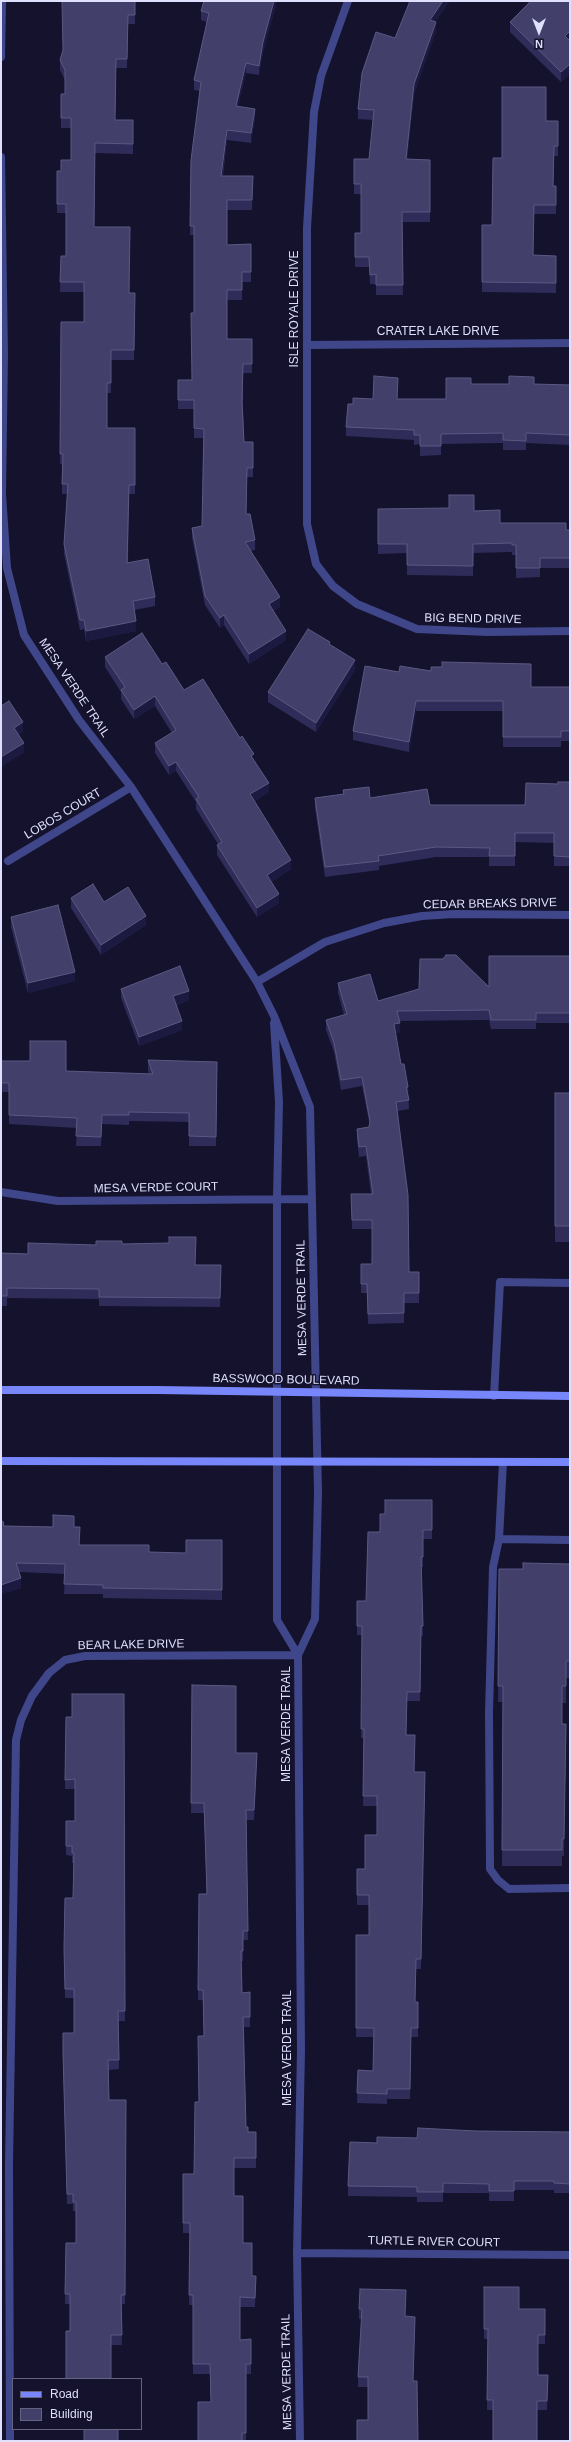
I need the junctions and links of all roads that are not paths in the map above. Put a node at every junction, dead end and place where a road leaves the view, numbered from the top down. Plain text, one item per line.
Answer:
1 (2, 1) edge
2 (348, 1) edge
3 (1, 57) edge
4 (1, 157) edge
5 (570, 343) edge
6 (306, 345) junction
7 (357, 604) joint
8 (570, 631) edge
9 (131, 787) junction
10 (8, 861) dead end
11 (570, 915) edge
12 (257, 982) junction
13 (274, 1016) junction
14 (1, 1192) edge
15 (277, 1198) junction
16 (312, 1199) junction
17 (570, 1283) edge
18 (1, 1390) edge
19 (277, 1392) junction
20 (316, 1392) junction
21 (494, 1396) junction
22 (570, 1396) edge
23 (1, 1461) edge
24 (276, 1461) junction
25 (318, 1461) junction
26 (503, 1462) junction
27 (570, 1462) edge
28 (499, 1539) junction
29 (570, 1540) edge
30 (298, 1655) junction
31 (570, 1888) edge
32 (297, 2253) junction
33 (570, 2255) edge
34 (10, 2441) edge
35 (300, 2441) edge

1 - 3 street
2 - 6 street, ISLE ROYALE DRIVE
4 - 9 street, MESA VERDE TRAIL
5 - 6 street, CRATER LAKE DRIVE
6 - 7 street, ISLE ROYALE DRIVE
7 - 8 street, BIG BEND DRIVE
9 - 10 street, LOBOS COURT
9 - 12 street, MESA VERDE TRAIL
11 - 12 street, CEDAR BREAKS DRIVE
12 - 13 street, MESA VERDE TRAIL
13 - 15 street, MESA VERDE TRAIL
13 - 16 street, MESA VERDE TRAIL
14 - 15 street, MESA VERDE COURT
15 - 16 street, MESA VERDE COURT
15 - 19 street, MESA VERDE TRAIL
16 - 20 street, MESA VERDE TRAIL
17 - 21 street
18 - 19 main road, BASSWOOD BOULEVARD
19 - 20 main road, BASSWOOD BOULEVARD
19 - 24 street, MESA VERDE TRAIL
20 - 21 main road, BASSWOOD BOULEVARD
20 - 25 street, MESA VERDE TRAIL
21 - 22 main road, BASSWOOD BOULEVARD
23 - 24 main road
24 - 25 main road
24 - 30 street, MESA VERDE TRAIL
25 - 26 main road
25 - 30 street, MESA VERDE TRAIL
26 - 27 main road
26 - 28 street
28 - 29 street
28 - 31 street
30 - 32 street, MESA VERDE TRAIL
30 - 34 street, BEAR LAKE DRIVE
32 - 33 street, TURTLE RIVER COURT
32 - 35 street, MESA VERDE TRAIL

